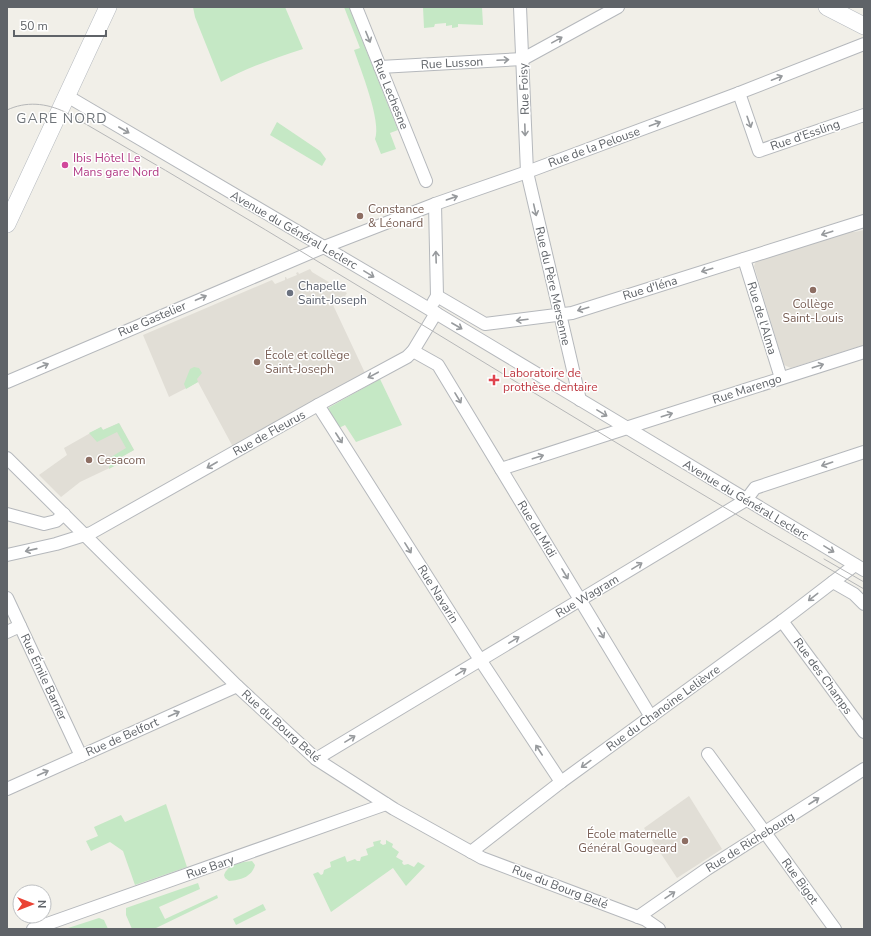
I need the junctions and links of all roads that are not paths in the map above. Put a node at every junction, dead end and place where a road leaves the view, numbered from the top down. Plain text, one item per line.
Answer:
1 (108, 7) edge
2 (356, 7) edge
3 (520, 7) edge
4 (618, 7) edge
5 (827, 7) edge
6 (864, 26) edge
7 (864, 44) edge
8 (523, 59) junction
9 (380, 67) junction
10 (739, 93) junction
11 (67, 96) junction
12 (864, 115) edge
13 (527, 172) junction
14 (426, 181) dead end
15 (435, 204) junction
16 (864, 221) edge
17 (7, 224) edge
18 (324, 246) junction
19 (744, 259) junction
20 (437, 296) junction
21 (432, 311) junction
22 (560, 315) junction
23 (412, 351) junction
24 (864, 352) edge
25 (781, 378) junction
26 (7, 382) edge
27 (580, 400) junction
28 (318, 405) junction
29 (627, 428) junction
30 (864, 452) edge
31 (7, 458) edge
32 (501, 469) junction
33 (746, 500) junction
34 (7, 514) edge
35 (64, 514) junction
36 (85, 535) junction
37 (7, 556) edge
38 (859, 567) edge
39 (833, 582) junction
40 (7, 598) edge
41 (580, 600) junction
42 (864, 604) edge
43 (782, 621) junction
44 (20, 626) junction
45 (7, 632) edge
46 (480, 660) junction
47 (237, 686) junction
48 (651, 717) junction
49 (864, 732) edge
50 (708, 754) dead end
51 (81, 756) junction
52 (316, 759) junction
53 (864, 769) edge
54 (561, 782) junction
55 (7, 788) edge
56 (386, 804) junction
57 (765, 833) junction
58 (471, 852) junction
59 (638, 917) junction
60 (33, 929) edge
61 (659, 929) edge
62 (835, 929) edge

1 - 11 main road
2 -> 9 street, Rue Lechesne
3 - 8 street, Rue Foisy
8 -> 4 street
5 - 6 main road
10 -> 7 street, Rue de la Pelouse
9 -> 8 street, Rue Lusson
8 -> 13 street, Rue Foisy
9 - 14 street, Rue Lechesne
10 -> 12 street, Rue d'Essling
13 -> 10 street, Rue de la Pelouse
11 - 17 main road
11 -> 18 street, Avenue du Général Leclerc
15 -> 13 street, Rue de la Pelouse
13 -> 22 street, Rue du Père Mersenne
15 - 18 street, Rue de la Pelouse
20 -> 15 street
16 -> 19 street, Rue d'Iéna
18 -> 21 street, Avenue du Général Leclerc
26 -> 18 street, Rue Gastelier
19 -> 22 street, Rue d'Iéna
19 - 25 street, Rue de l'Alma
20 - 21 street
22 -> 20 street, Rue d'Iéna
21 - 23 street, Rue de Fleurus
21 -> 27 street, Avenue du Général Leclerc
22 - 27 street, Rue du Père Mersenne
23 -> 28 street, Rue de Fleurus
23 -> 32 street, Rue du Midi
25 -> 24 street, Rue Marengo
29 -> 25 street, Rue Marengo
27 -> 29 street, Avenue du Général Leclerc
28 -> 36 street, Rue de Fleurus
28 -> 46 street, Rue Navarin
32 -> 29 street, Rue Marengo
29 - 33 street, Avenue du Général Leclerc
30 -> 33 street, Rue Wagram
31 - 35 street, Rue du Bourg Belé
32 -> 41 street, Rue du Midi
33 -> 38 street, Avenue du Général Leclerc
41 -> 33 street, Rue Wagram
34 - 35 street
35 - 36 street, Rue du Bourg Belé
36 -> 37 street, Rue de Fleurus
36 - 47 street, Rue du Bourg Belé
38 - 39 street, Rue du Chanoine Lelièvre
39 - 42 street
39 -> 43 street, Rue du Chanoine Lelièvre
40 - 44 street, Rue Émile Barrier
46 -> 41 street, Rue Wagram
41 -> 48 street, Rue du Midi
43 - 48 street, Rue du Chanoine Lelièvre
43 - 49 street, Rue des Champs
44 - 45 street
44 - 51 street, Rue Émile Barrier
52 -> 46 street, Rue Wagram
54 -> 46 street, Rue Navarin
51 -> 47 street, Rue de Belfort
47 - 52 street, Rue du Bourg Belé
48 -> 54 street, Rue du Chanoine Lelièvre
50 - 57 street, Rue Bigot
55 -> 51 street, Rue de Belfort
52 - 56 street, Rue du Bourg Belé
57 -> 53 street, Rue de Richebourg
54 - 58 street, Rue du Chanoine Lelièvre
56 - 58 street, Rue du Bourg Belé
56 - 60 street, Rue Bary
59 -> 57 street, Rue de Richebourg
57 - 62 street, Rue Bigot
58 - 59 street, Rue du Bourg Belé
59 - 61 street, Rue du Bourg Belé

